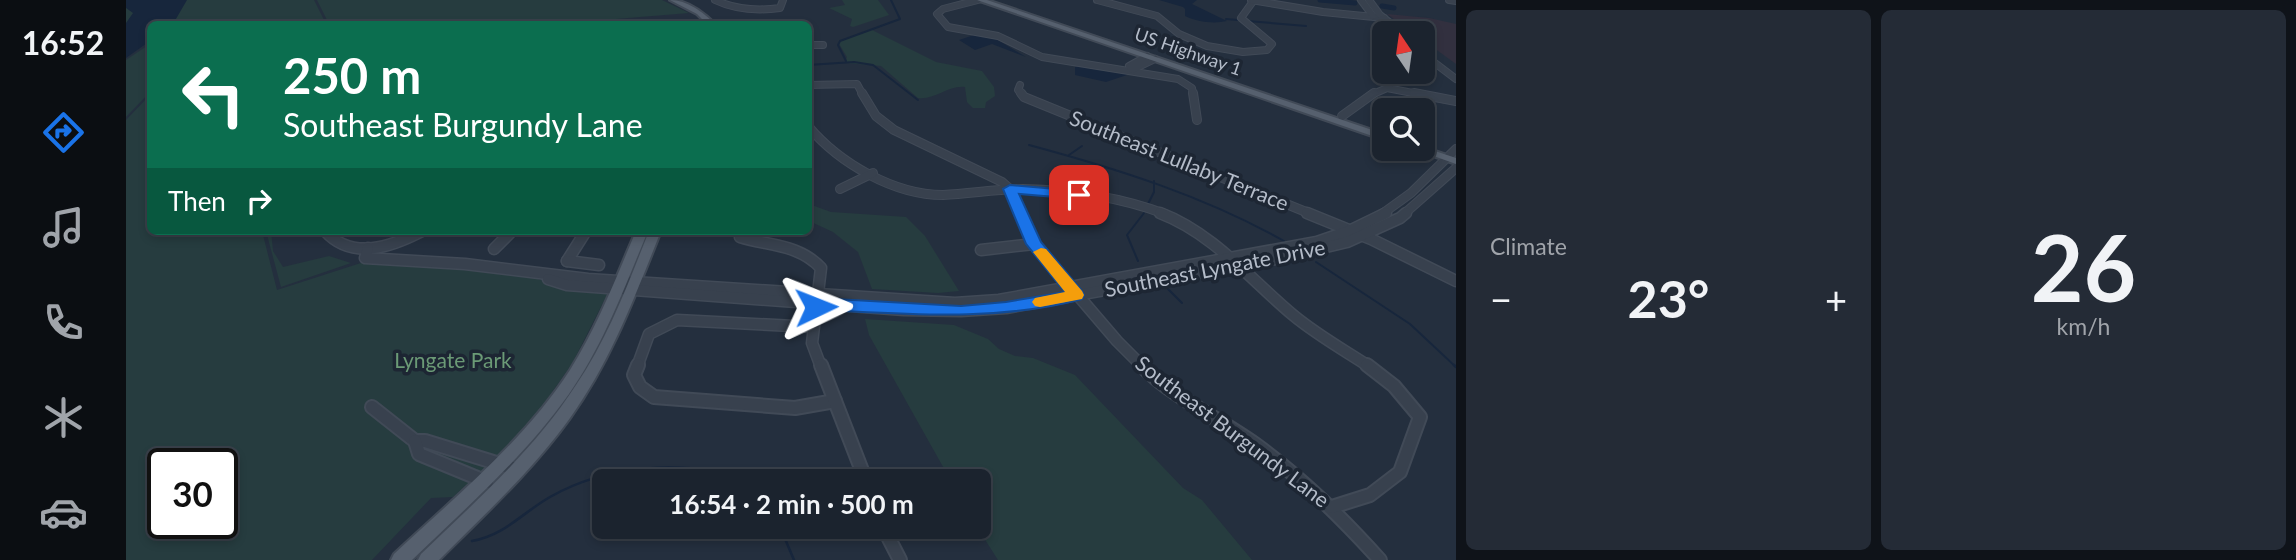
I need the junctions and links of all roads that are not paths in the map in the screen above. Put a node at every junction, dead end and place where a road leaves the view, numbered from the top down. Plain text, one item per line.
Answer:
1 (673, 0) edge
2 (685, 0) edge
3 (715, 0) edge
4 (783, 0) edge
5 (982, 0) edge
6 (995, 0) edge
7 (1097, 0) edge
8 (1253, 0) edge
9 (1361, 0) edge
10 (1369, 0) edge
11 (1449, 0) edge
12 (1456, 1) edge
13 (738, 7) junction
14 (780, 8) junction
15 (721, 12) dead end
16 (1374, 17) junction
17 (1384, 18) junction
18 (708, 21) edge
19 (718, 21) edge
20 (788, 21) edge
21 (1379, 21) edge
22 (1388, 21) edge
23 (812, 45) edge
24 (823, 45) dead end
25 (1435, 57) edge
26 (1151, 58) junction
27 (1170, 59) junction
28 (1435, 63) edge
29 (1132, 70) junction
30 (1456, 72) edge
31 (1456, 79) edge
32 (812, 85) edge
33 (1020, 85) dead end
34 (1456, 101) edge
35 (1342, 116) junction
36 (1197, 120) dead end
37 (1372, 126) edge
38 (812, 130) edge
39 (1372, 133) edge
40 (1435, 148) edge
41 (1435, 152) edge
42 (1453, 155) edge
43 (1456, 168) edge
44 (873, 173) junction
45 (840, 189) dead end
46 (1010, 189) junction
47 (328, 235) edge
48 (413, 235) edge
49 (508, 235) edge
50 (584, 235) edge
51 (641, 235) edge
52 (653, 235) edge
53 (1356, 235) junction
54 (740, 237) dead end
55 (1034, 244) junction
56 (368, 248) junction
57 (494, 249) dead end
58 (981, 250) dead end
59 (1232, 263) junction
60 (599, 265) dead end
61 (1456, 281) edge
62 (626, 285) junction
63 (1456, 288) edge
64 (1073, 291) junction
65 (817, 299) junction
66 (813, 327) junction
67 (835, 401) junction
68 (372, 407) dead end
69 (415, 442) junction
70 (466, 453) junction
71 (498, 463) junction
72 (453, 469) junction
73 (516, 469) junction
74 (861, 469) edge
75 (481, 481) junction
76 (500, 486) junction
77 (1332, 507) junction
78 (890, 539) edge
79 (400, 560) edge
80 (427, 560) edge
81 (901, 560) edge
82 (1380, 560) edge

1 - 18 main road
2 - 19 main road
3 - 13 street
4 - 14 street
5 - 26 main road, US Highway 1
5 - 29 street
6 - 27 main road, US Highway 1
7 - 8 street
8 - 16 street
9 - 16 street
10 - 17 street
11 - 12 street
13 - 14 street
13 - 15 street
14 - 20 street
16 - 17 street
16 - 21 street
17 - 22 street
23 - 24 street
25 - 30 street
26 - 27 main road
26 - 29 street
26 - 39 main road, US Highway 1
27 - 35 main road, US Highway 1
28 - 31 street
29 - 36 street
32 - 46 street
33 - 53 street, Southeast Lullaby Terrace
34 - 35 street
35 - 37 main road, US Highway 1
38 - 44 street
40 - 42 main road
41 - 42 main road
42 - 53 street, Southeast Lyngate Drive
43 - 53 street, Southeast Lyngate Drive
44 - 45 street
44 - 46 street
46 - 55 street, Southeast Burgundy Lane
46 - 59 street
47 - 56 street
48 - 56 street
49 - 57 street
50 - 60 street
51 - 62 main road
52 - 62 main road
53 - 59 street, Southeast Lyngate Drive
53 - 61 street
53 - 63 street
54 - 65 street
55 - 58 street
55 - 64 street, Southeast Burgundy Lane
56 - 62 street, Southeast Lyngate Drive
59 - 64 street, Southeast Lyngate Drive
59 - 77 street
62 - 65 street, Southeast Lyngate Drive
62 - 71 main road
62 - 73 main road
64 - 65 street, Southeast Lyngate Drive
64 - 77 street, Southeast Burgundy Lane
65 - 66 street
66 - 67 street
66 - 67 street
67 - 74 street
68 - 69 street
69 - 70 street
69 - 72 street
70 - 71 street
70 - 72 street
71 - 73 street
71 - 75 main road
72 - 75 street
73 - 76 main road
75 - 76 street
75 - 79 main road
76 - 80 main road
77 - 82 street, Southeast Burgundy Lane
78 - 81 street

